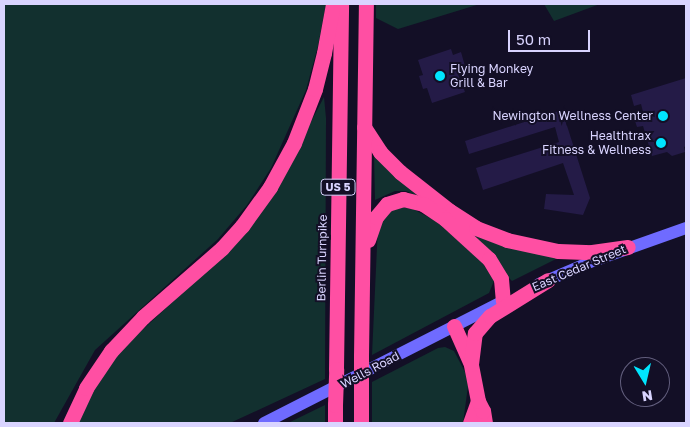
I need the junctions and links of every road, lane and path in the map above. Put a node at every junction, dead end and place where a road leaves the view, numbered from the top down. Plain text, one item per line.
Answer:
1 (333, 4) edge
2 (341, 4) edge
3 (366, 4) edge
4 (364, 127) junction
5 (437, 207) junction
6 (686, 228) edge
7 (628, 248) junction
8 (363, 263) junction
9 (548, 280) junction
10 (503, 301) junction
11 (476, 315) joint
12 (454, 326) junction
13 (471, 364) junction
14 (478, 401) junction
15 (70, 423) edge
16 (264, 423) edge
17 (335, 423) edge
18 (361, 423) edge
19 (470, 423) edge
20 (486, 423) edge

1 - 15 highway
2 - 17 highway, Berlin Turnpike / US 5, bridge
3 - 4 highway, US 5
4 - 5 highway
4 - 8 highway, US 5
5 - 7 highway
5 - 8 highway
5 - 10 highway
6 - 7 main road, East Cedar Street
7 - 9 main road, East Cedar Street
8 - 18 highway, US 5, bridge
9 - 10 main road, East Cedar Street
9 - 13 highway
10 - 11 main road, East Cedar Street
11 - 12 main road, Wells Road
12 - 13 highway
12 - 16 main road, Wells Road
13 - 14 highway
14 - 19 highway
14 - 20 highway

